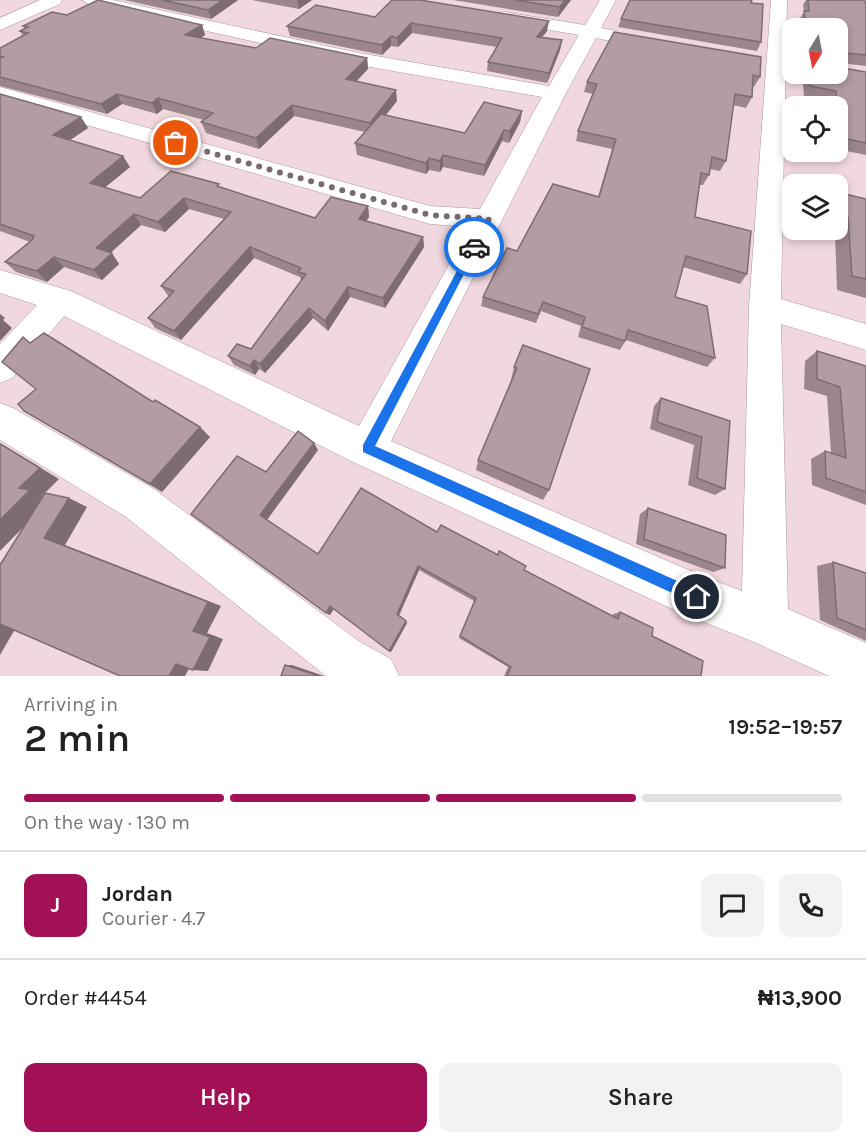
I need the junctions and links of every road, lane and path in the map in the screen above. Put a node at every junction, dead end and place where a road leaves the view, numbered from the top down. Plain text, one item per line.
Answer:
1 (38, 0) edge
2 (54, 0) edge
3 (90, 0) edge
4 (608, 0) edge
5 (779, 0) edge
6 (488, 15) edge
7 (0, 18) edge
8 (0, 25) edge
9 (590, 32) junction
10 (625, 38) edge
11 (777, 63) edge
12 (0, 93) edge
13 (555, 93) junction
14 (489, 219) junction
15 (0, 281) edge
16 (60, 300) junction
17 (765, 308) junction
18 (866, 337) edge
19 (0, 368) edge
20 (0, 420) edge
21 (367, 449) junction
22 (765, 623) junction
23 (866, 668) edge
24 (374, 676) edge

1 - 7 street
2 - 8 street
3 - 13 street
4 - 9 street
5 - 11 street
6 - 9 street
9 - 10 street
9 - 13 street
11 - 17 street
12 - 14 street
13 - 14 street
14 - 21 street
15 - 16 street
16 - 19 street
16 - 21 street
17 - 18 street
17 - 22 street
20 - 24 street
21 - 22 street
22 - 23 street

